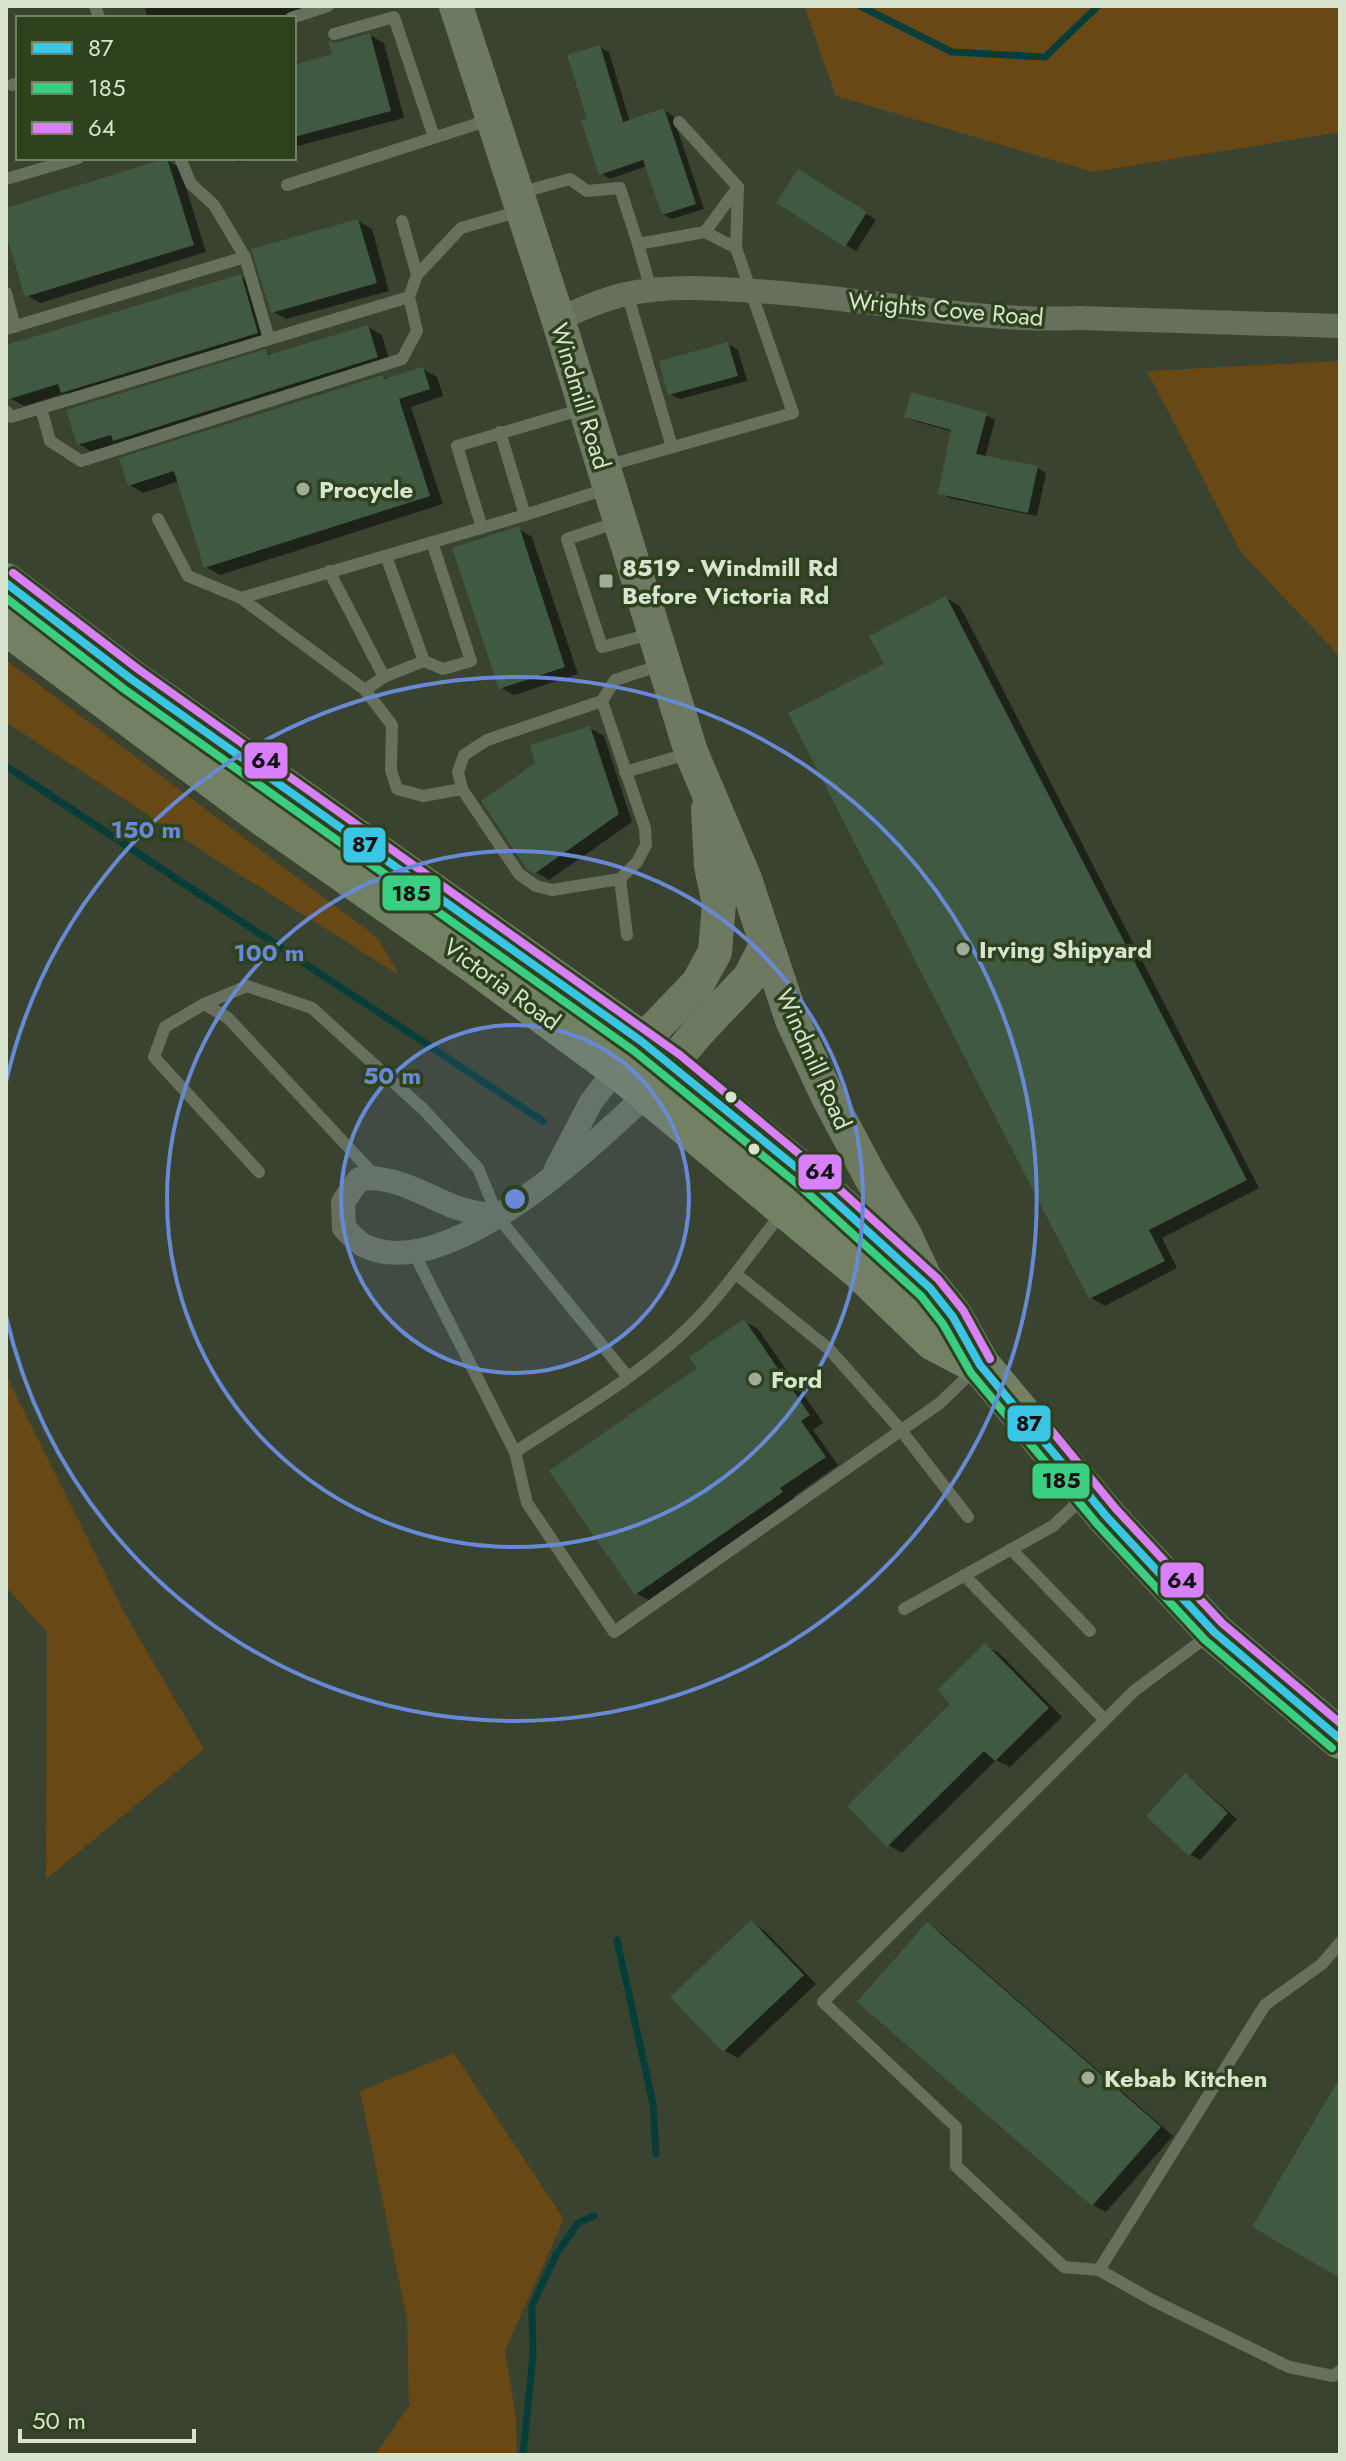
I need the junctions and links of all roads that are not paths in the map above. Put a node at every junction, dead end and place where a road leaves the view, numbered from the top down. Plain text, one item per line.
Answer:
1 (328, 6) edge
2 (456, 6) edge
3 (296, 16) edge
4 (334, 34) dead end
5 (492, 119) junction
6 (679, 122) dead end
7 (434, 137) junction
8 (71, 160) edge
9 (181, 160) edge
10 (6, 179) edge
11 (287, 185) dead end
12 (738, 187) junction
13 (519, 202) junction
14 (402, 221) dead end
15 (705, 232) junction
16 (638, 244) junction
17 (736, 248) junction
18 (245, 257) junction
19 (417, 275) junction
20 (753, 291) junction
21 (639, 292) junction
22 (6, 293) edge
23 (409, 297) junction
24 (558, 319) junction
25 (1340, 326) edge
26 (10, 328) edge
27 (269, 339) junction
28 (41, 408) junction
29 (585, 409) junction
30 (6, 411) edge
31 (500, 432) junction
32 (672, 447) junction
33 (606, 478) junction
34 (525, 515) junction
35 (158, 519) dead end
36 (620, 522) junction
37 (482, 528) junction
38 (432, 542) junction
39 (386, 556) junction
40 (329, 571) junction
41 (6, 583) edge
42 (241, 598) junction
43 (6, 625) edge
44 (659, 648) junction
45 (424, 661) junction
46 (384, 677) junction
47 (365, 690) junction
48 (602, 701) junction
49 (691, 752) junction
50 (625, 772) junction
51 (707, 785) junction
52 (462, 789) junction
53 (620, 879) junction
54 (627, 935) dead end
55 (766, 945) junction
56 (204, 1004) junction
57 (644, 1067) junction
58 (259, 1172) dead end
59 (376, 1177) junction
60 (552, 1178) junction
61 (787, 1208) junction
62 (498, 1217) junction
63 (413, 1251) junction
64 (736, 1274) junction
65 (930, 1288) junction
66 (980, 1365) junction
67 (628, 1377) junction
68 (900, 1429) junction
69 (515, 1452) junction
70 (1088, 1493) junction
71 (968, 1517) dead end
72 (1011, 1549) junction
73 (964, 1575) junction
74 (904, 1609) dead end
75 (1090, 1631) dead end
76 (1214, 1632) junction
77 (1105, 1720) junction
78 (1340, 1739) edge
79 (1340, 1943) edge
80 (1099, 2270) junction
81 (1340, 2371) edge

1 - 3 lane
2 - 5 main road, Windmill Road
4 - 7 lane
5 - 7 lane
5 - 13 main road, Windmill Road
6 - 12 lane
7 - 11 lane
8 - 10 lane
9 - 18 lane
12 - 15 lane
12 - 17 lane
13 - 16 lane
13 - 19 lane
13 - 24 main road, Windmill Road
14 - 19 lane
15 - 16 lane
15 - 17 lane
16 - 21 lane
17 - 20 lane
18 - 26 lane
18 - 27 lane
19 - 23 lane
20 - 21 street, Wrights Cove Road
20 - 25 street, Wrights Cove Road
20 - 32 lane
21 - 24 street, Wrights Cove Road
21 - 32 lane
22 - 26 lane
23 - 27 lane
23 - 28 lane
24 - 29 main road, Windmill Road
27 - 28 lane
28 - 30 lane
29 - 31 lane
29 - 33 main road, Windmill Road
31 - 34 lane
31 - 37 lane
32 - 33 lane
33 - 34 lane
33 - 36 main road, Windmill Road
34 - 37 lane
35 - 42 lane
36 - 44 main road, Windmill Road
36 - 44 lane
37 - 38 lane
38 - 39 lane
38 - 45 lane
39 - 40 lane
39 - 45 lane
40 - 42 lane
40 - 46 lane
41 - 57 main road, Victoria Road
42 - 47 lane
43 - 57 main road, Victoria Road
44 - 48 lane
44 - 49 main road, Windmill Road
45 - 46 lane
46 - 47 lane
47 - 52 lane
48 - 50 lane
48 - 52 lane
49 - 50 lane
49 - 51 main road, Windmill Road
50 - 53 lane
51 - 55 main road, Windmill Road
51 - 57 main road, Windmill Road
52 - 53 lane
53 - 54 lane
55 - 57 main road
55 - 65 main road, Windmill Road
56 - 58 lane
56 - 59 lane
56 - 62 lane
57 - 60 street
57 - 60 street
57 - 61 main road, Victoria Road
57 - 65 main road, Victoria Road
59 - 62 street
59 - 63 street
60 - 62 street
61 - 64 lane
61 - 66 main road, Victoria Road
62 - 63 street
62 - 67 lane
63 - 69 lane
64 - 67 lane
64 - 68 lane
65 - 66 main road, Windmill Road
66 - 68 lane
66 - 70 main road, Windmill Road
67 - 69 lane
68 - 69 lane
68 - 71 lane
70 - 72 lane
70 - 76 main road, Windmill Road
72 - 73 lane
72 - 75 lane
73 - 74 lane
73 - 77 lane
76 - 77 lane
76 - 78 main road, Windmill Road
77 - 80 lane
79 - 80 lane
80 - 81 lane

